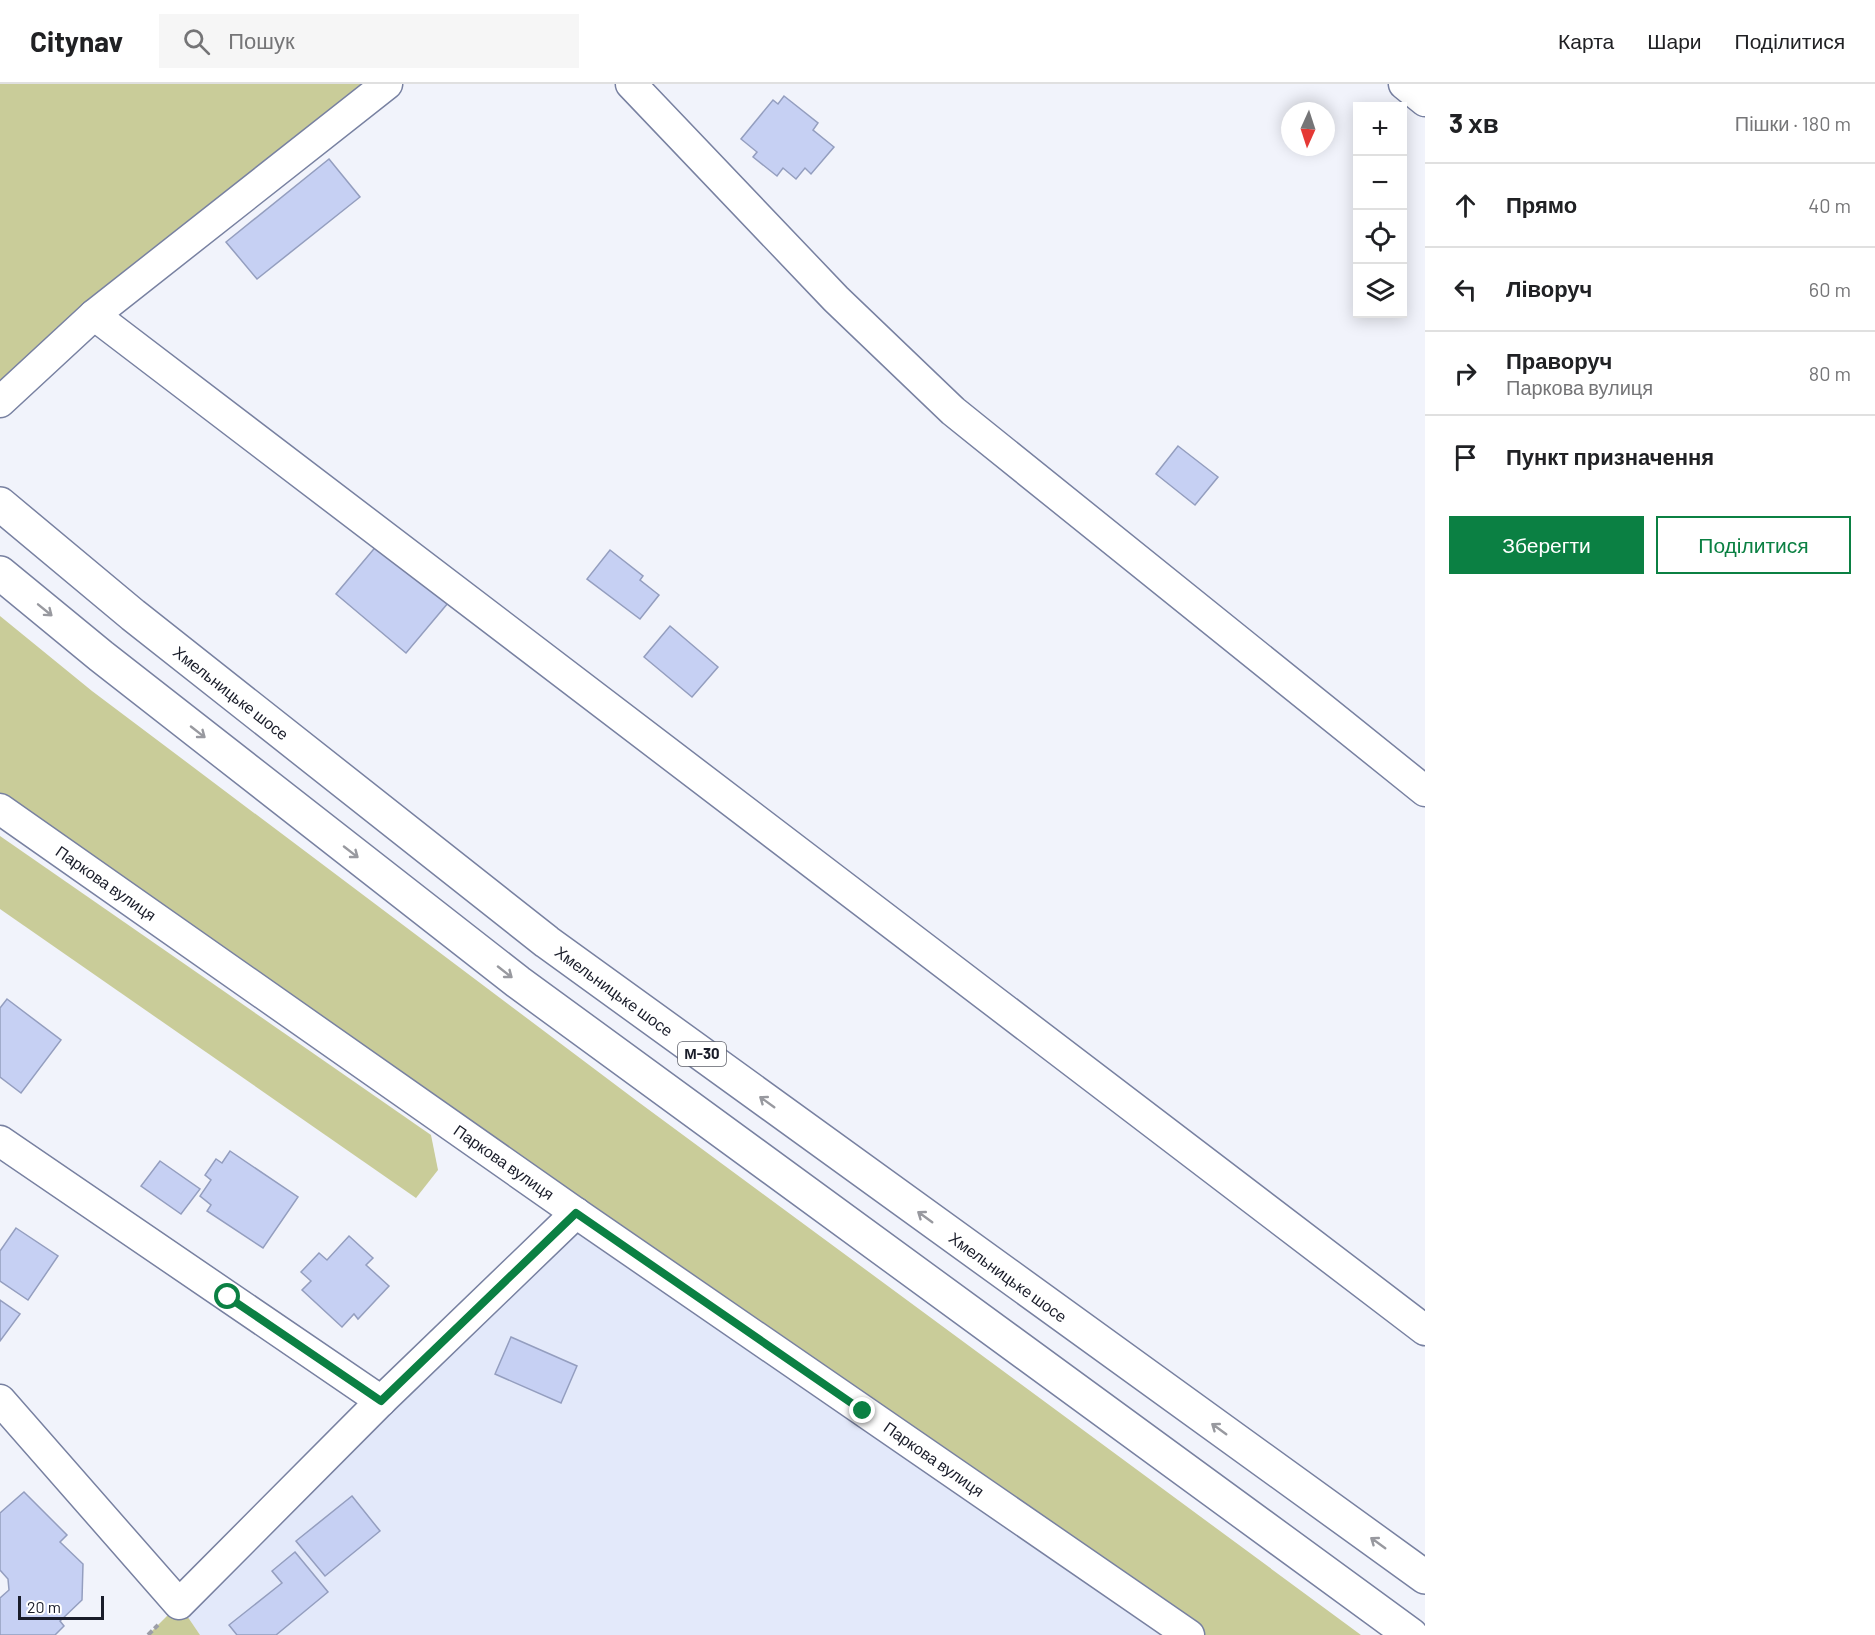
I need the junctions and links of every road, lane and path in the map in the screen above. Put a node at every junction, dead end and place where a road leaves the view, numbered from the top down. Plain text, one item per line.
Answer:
1 (387, 84) edge
2 (631, 84) edge
3 (1404, 84) edge
4 (1425, 101) edge
5 (94, 315) junction
6 (0, 402) edge
7 (0, 504) edge
8 (0, 573) edge
9 (1425, 791) edge
10 (0, 809) edge
11 (0, 1142) edge
12 (576, 1213) junction
13 (1425, 1330) edge
14 (0, 1400) edge
15 (381, 1401) junction
16 (1425, 1577) edge
17 (1189, 1635) edge
18 (1411, 1635) edge

1 - 5 street
2 - 9 street
3 - 4 street
5 - 6 street
5 - 13 street
16 -> 7 highway, Хмельницьке шосе / М-30
8 -> 18 highway
10 - 12 street, Паркова вулиця
11 - 15 street
12 - 15 street
12 - 17 street, Паркова вулиця
14 - 15 street

